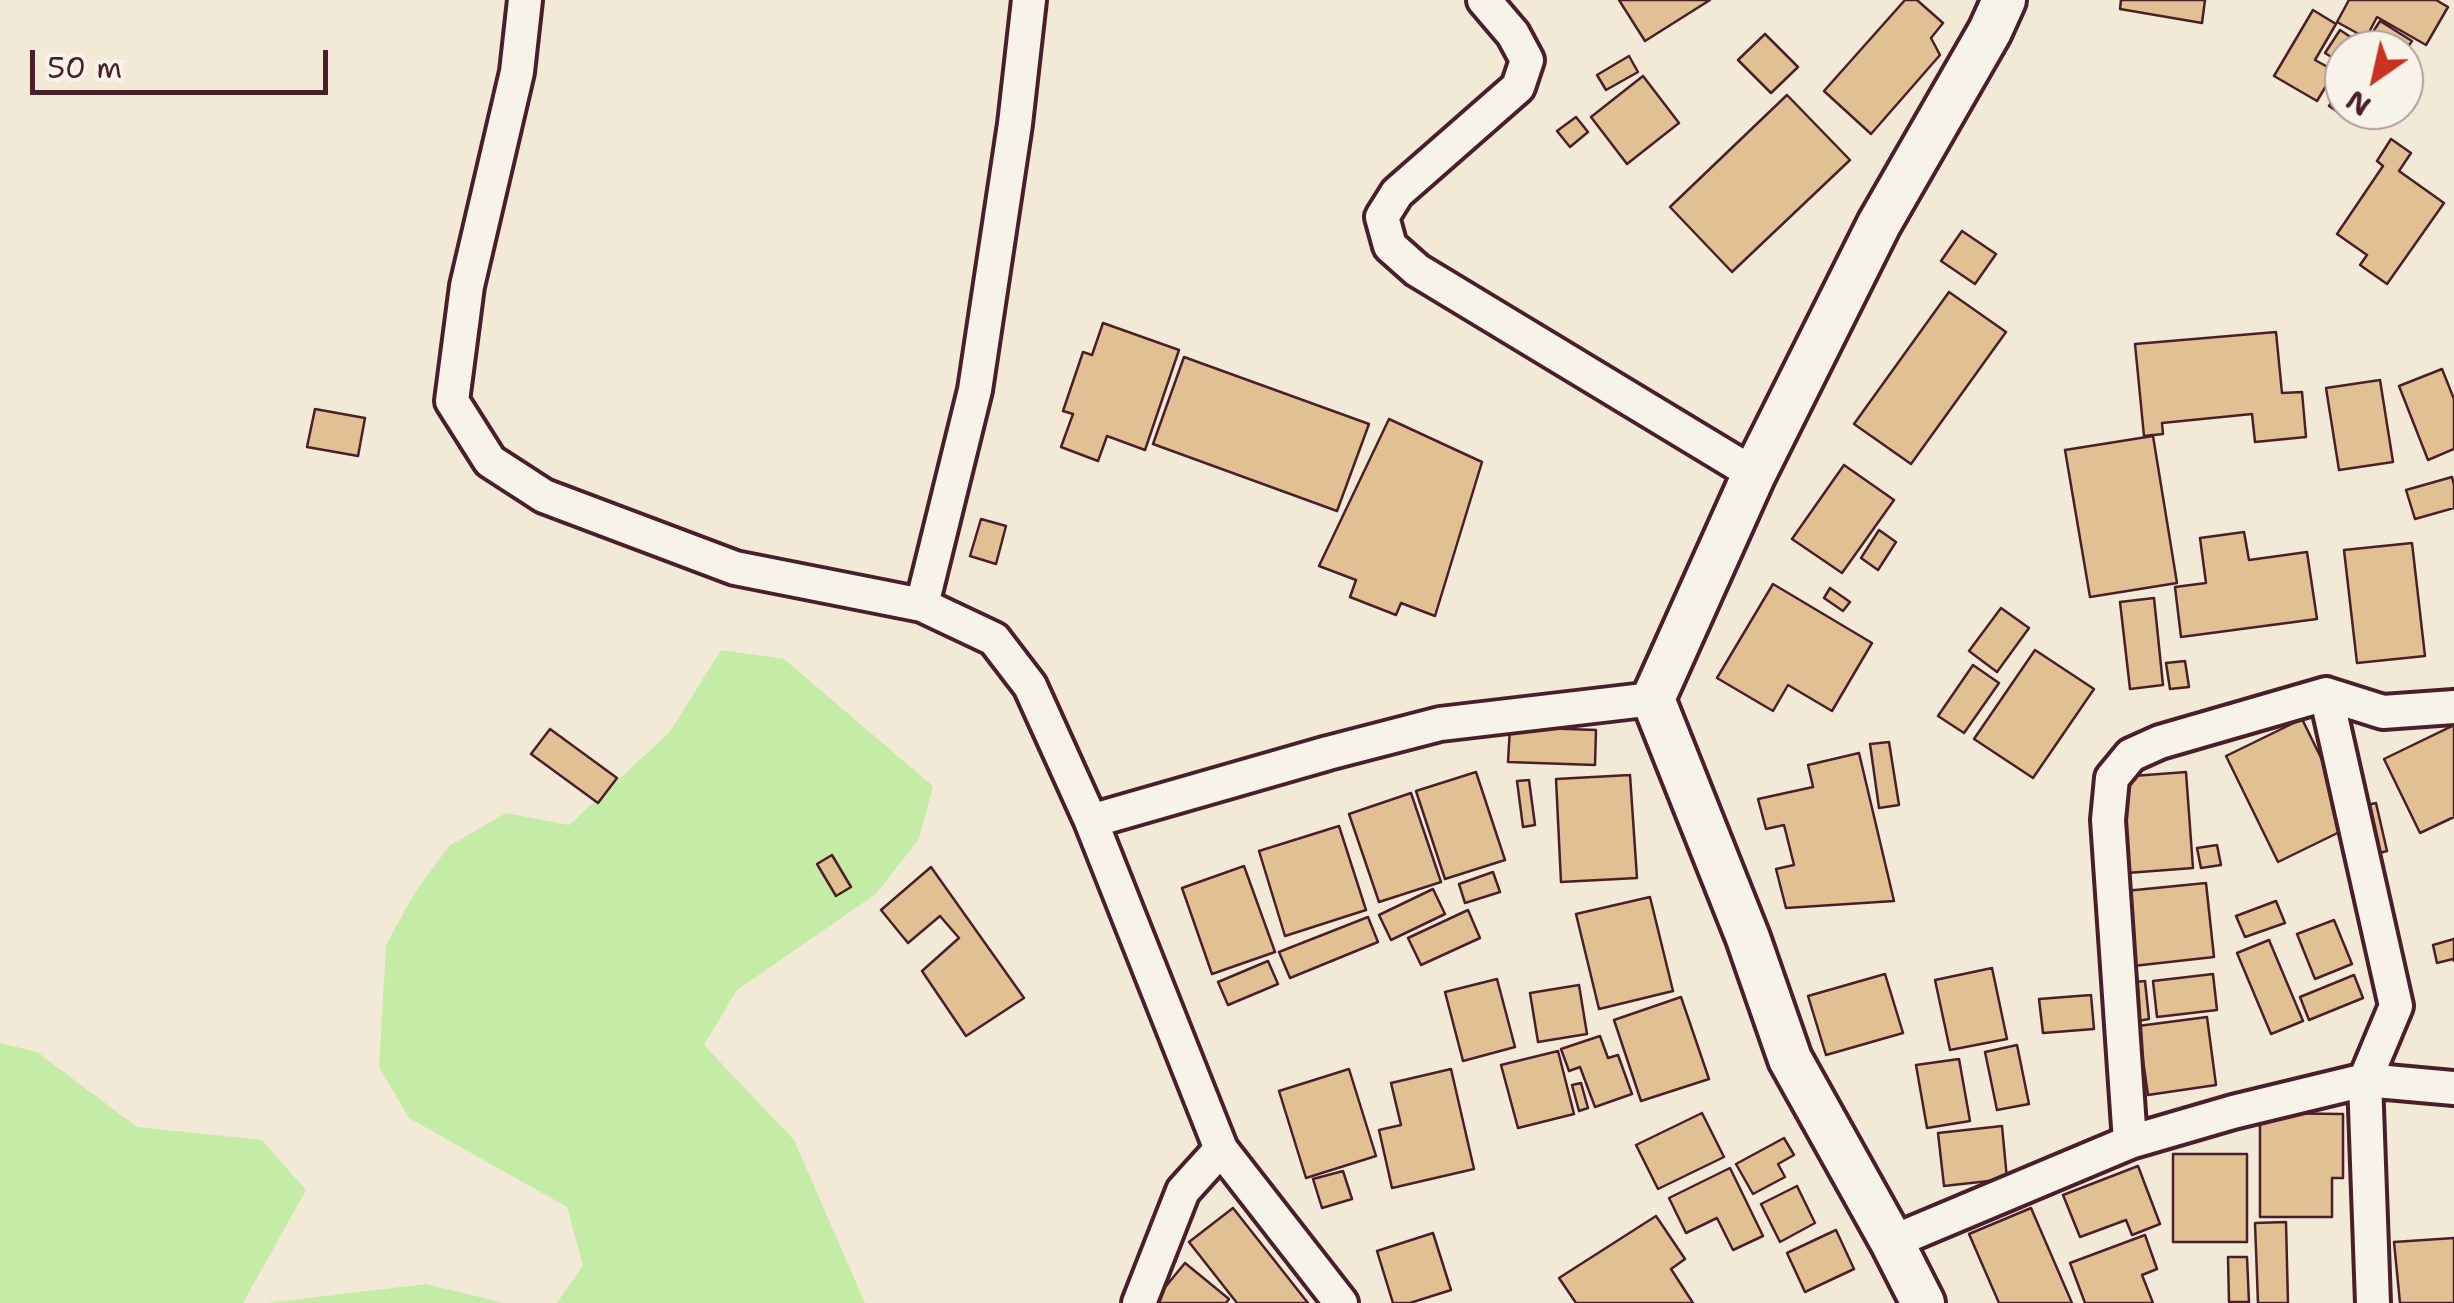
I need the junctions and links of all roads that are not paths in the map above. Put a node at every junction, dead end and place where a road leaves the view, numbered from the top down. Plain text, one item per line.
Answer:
1 (525, 0) edge
2 (1029, 0) edge
3 (1484, 0) edge
4 (2004, 0) edge
5 (1754, 474) junction
6 (922, 605) junction
7 (2326, 694) junction
8 (1653, 699) junction
9 (2454, 707) edge
10 (1091, 821) junction
11 (2365, 1080) junction
12 (2454, 1088) edge
13 (2130, 1142) junction
14 (1221, 1149) junction
15 (1892, 1242) junction
16 (1139, 1303) edge
17 (1341, 1303) edge
18 (1923, 1303) edge
19 (2372, 1303) edge

1 - 6 street
2 - 6 street
3 - 5 street
4 - 5 street
5 - 8 street
6 - 10 street
7 - 9 street
7 - 11 street
7 - 13 street
8 - 10 street
8 - 15 street
10 - 14 street
11 - 12 street
11 - 13 street
11 - 19 street
13 - 15 street
14 - 16 street
14 - 17 street
15 - 18 street

